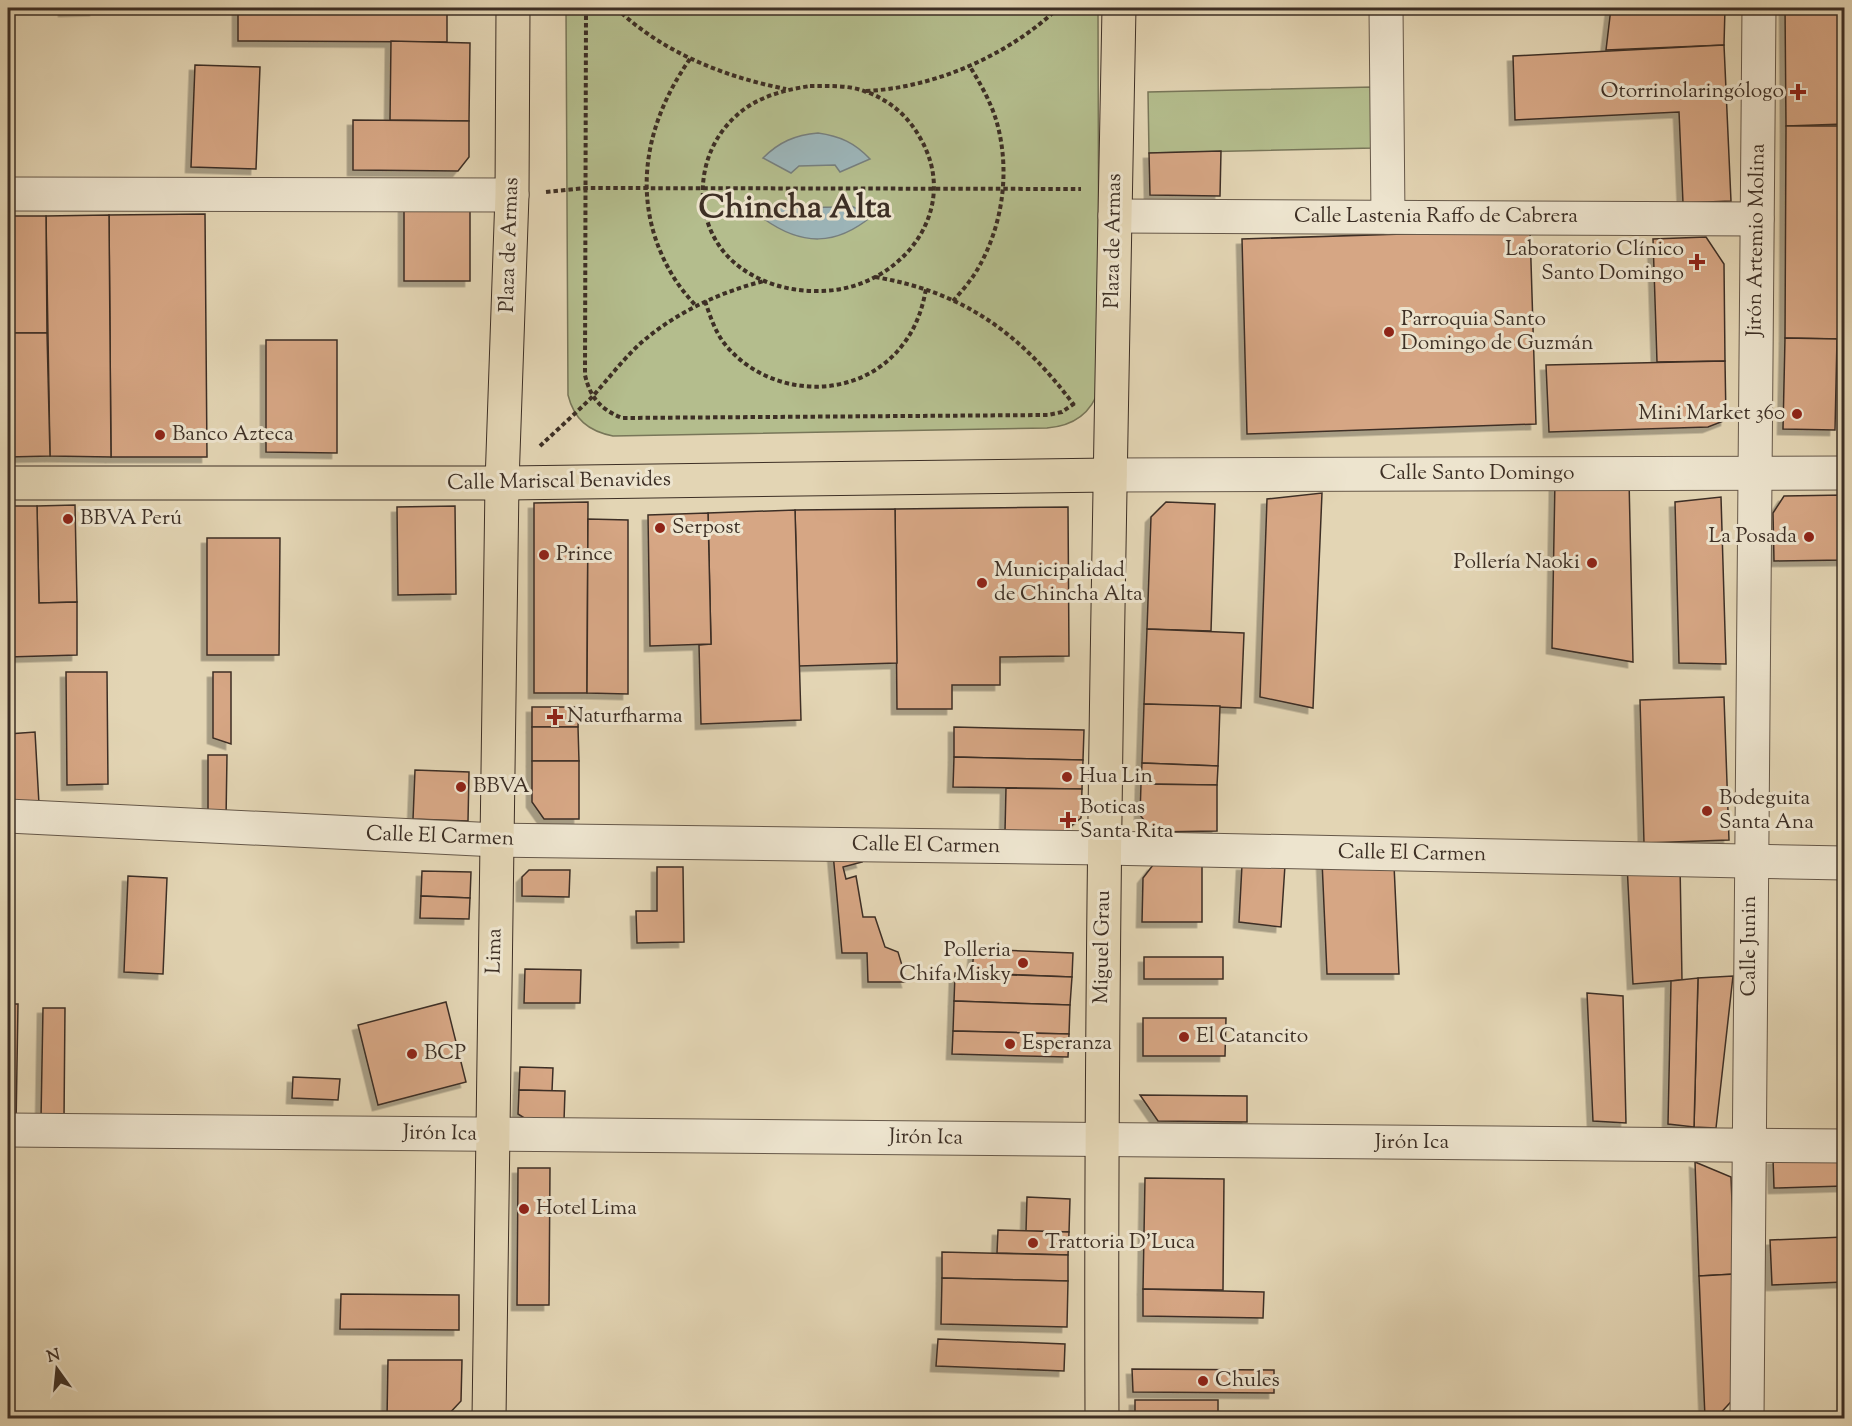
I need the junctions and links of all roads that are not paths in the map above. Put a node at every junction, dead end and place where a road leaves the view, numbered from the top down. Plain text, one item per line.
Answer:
1 (513, 8) edge
2 (1119, 8) edge
3 (1386, 8) edge
4 (1759, 8) edge
5 (8, 194) edge
6 (512, 195) junction
7 (1115, 202) junction
8 (1388, 217) junction
9 (1757, 219) junction
10 (1754, 473) junction
11 (1845, 473) edge
12 (1110, 475) junction
13 (8, 483) edge
14 (502, 483) junction
15 (8, 816) edge
16 (497, 840) junction
17 (1104, 848) junction
18 (1751, 861) junction
19 (1845, 863) edge
20 (8, 1130) edge
21 (492, 1134) junction
22 (1101, 1140) junction
23 (1749, 1146) junction
24 (1845, 1146) edge
25 (489, 1419) edge
26 (1102, 1419) edge
27 (1747, 1419) edge

1 - 6 main road, Plaza de Armas
2 - 7 main road, Plaza de Armas
3 - 8 street
4 - 9 street, Jirón Artemio Molina
5 - 6 street
6 - 14 main road, Plaza de Armas
7 - 8 street, Calle Lastenia Raffo de Cabrera
7 - 12 main road, Plaza de Armas
8 - 9 street, Calle Lastenia Raffo de Cabrera
9 - 10 street, Jirón Artemio Molina
10 - 11 street, Calle Santo Domingo
10 - 12 street, Calle Santo Domingo
10 - 18 street, Calle Junin
12 - 14 main road, Calle Mariscal Benavides
12 - 17 main road, Miguel Grau
13 - 14 main road, Calle Mariscal Benavides
14 - 16 main road, Lima
15 - 16 street, Calle El Carmen
16 - 17 street, Calle El Carmen
16 - 21 main road, Lima
17 - 18 street, Calle El Carmen
17 - 22 main road, Miguel Grau
18 - 19 street, Calle El Carmen
18 - 23 street, Calle Junin
20 - 21 street, Jirón Ica
21 - 22 street, Jirón Ica
21 - 25 main road, Lima
22 - 23 street, Jirón Ica
22 - 26 main road, Miguel Grau
23 - 24 street, Jirón Ica
23 - 27 street, Calle Junin

